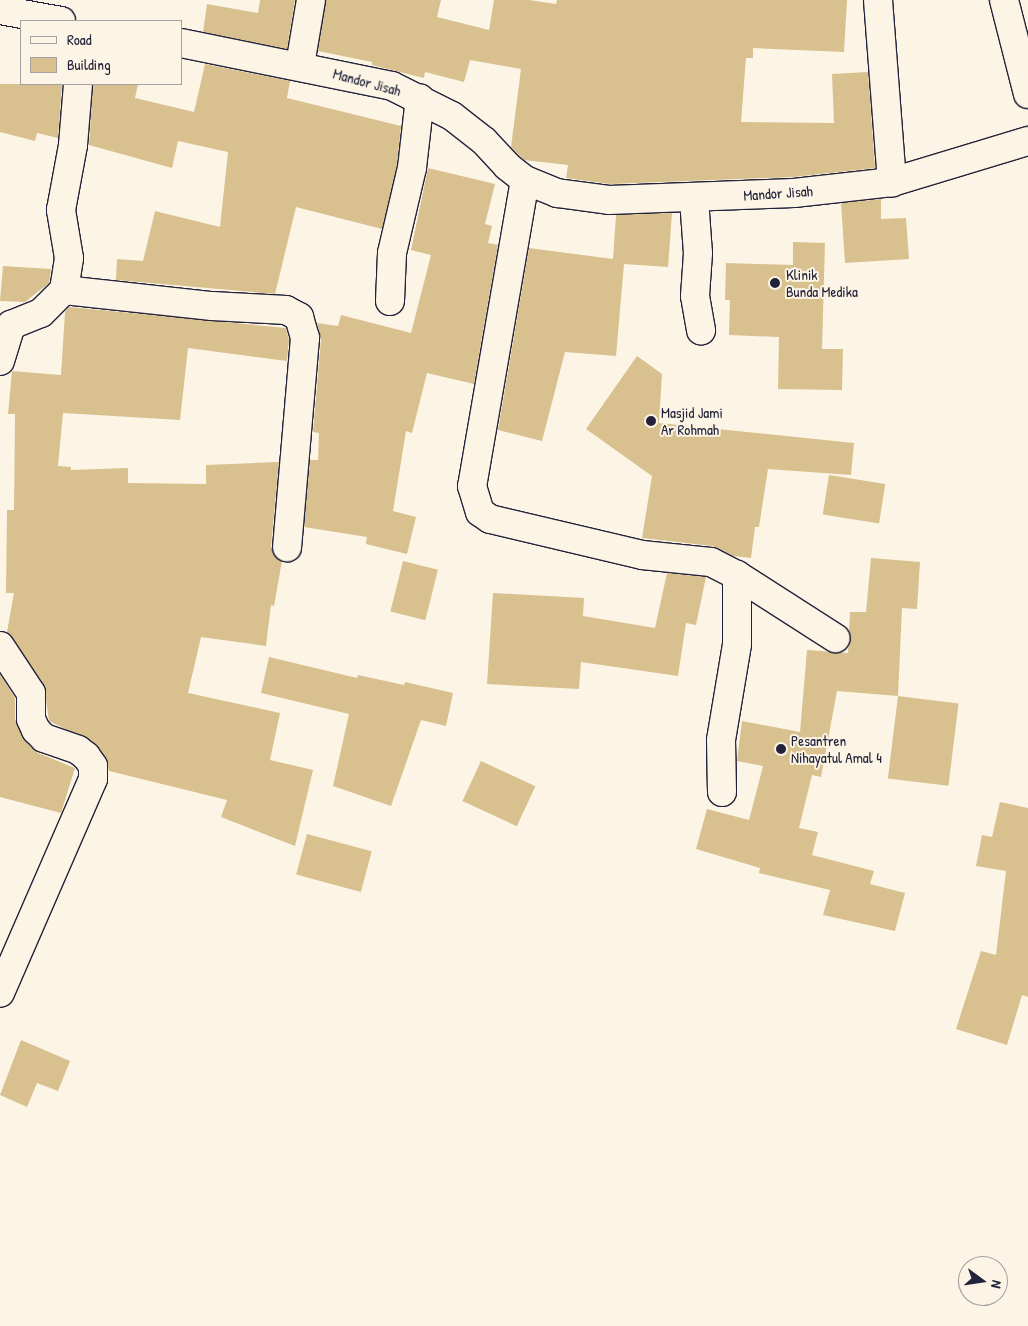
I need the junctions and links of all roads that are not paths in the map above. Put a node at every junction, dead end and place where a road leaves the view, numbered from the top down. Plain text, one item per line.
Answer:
1 (311, 0) edge
2 (878, 0) edge
3 (1004, 0) edge
4 (0, 10) edge
5 (55, 20) edge
6 (182, 43) edge
7 (300, 65) junction
8 (78, 85) edge
9 (1028, 94) edge
10 (420, 98) junction
11 (1028, 141) edge
12 (525, 180) junction
13 (892, 182) junction
14 (694, 199) junction
15 (64, 290) junction
16 (390, 301) dead end
17 (701, 330) dead end
18 (0, 361) edge
19 (287, 547) dead end
20 (737, 575) junction
21 (835, 638) dead end
22 (0, 646) edge
23 (722, 792) dead end
24 (0, 993) edge

1 - 7 street
2 - 13 street
3 - 9 street
4 - 5 street
6 - 7 street, Mandor Jisah
7 - 10 street, Mandor Jisah
8 - 15 street
10 - 12 street, Mandor Jisah
10 - 16 street
11 - 13 street, Mandor Jisah
12 - 14 street, Mandor Jisah
12 - 20 street
13 - 14 street, Mandor Jisah
14 - 17 street
15 - 18 street
15 - 19 street
20 - 21 street
20 - 23 street
22 - 24 street

